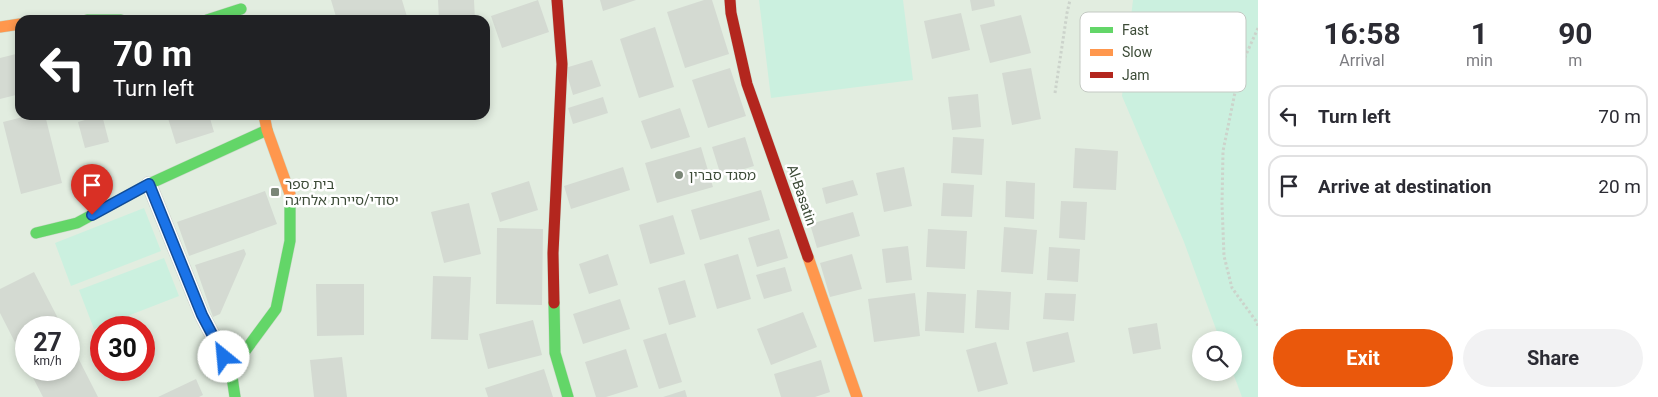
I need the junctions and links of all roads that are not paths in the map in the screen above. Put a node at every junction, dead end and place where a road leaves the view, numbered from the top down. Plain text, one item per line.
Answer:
1 (557, 0) edge
2 (730, 0) edge
3 (241, 10) edge
4 (224, 15) edge
5 (15, 25) edge
6 (0, 27) edge
7 (265, 120) edge
8 (267, 130) junction
9 (149, 184) junction
10 (36, 233) dead end
11 (231, 370) junction
12 (235, 397) edge
13 (568, 397) edge
14 (857, 397) edge

1 - 13 street
2 - 14 street, Al-Basatin
3 - 4 street
5 - 6 street
7 - 8 street
8 - 9 street
8 - 11 street
9 - 10 street
9 - 11 street
11 - 12 street

